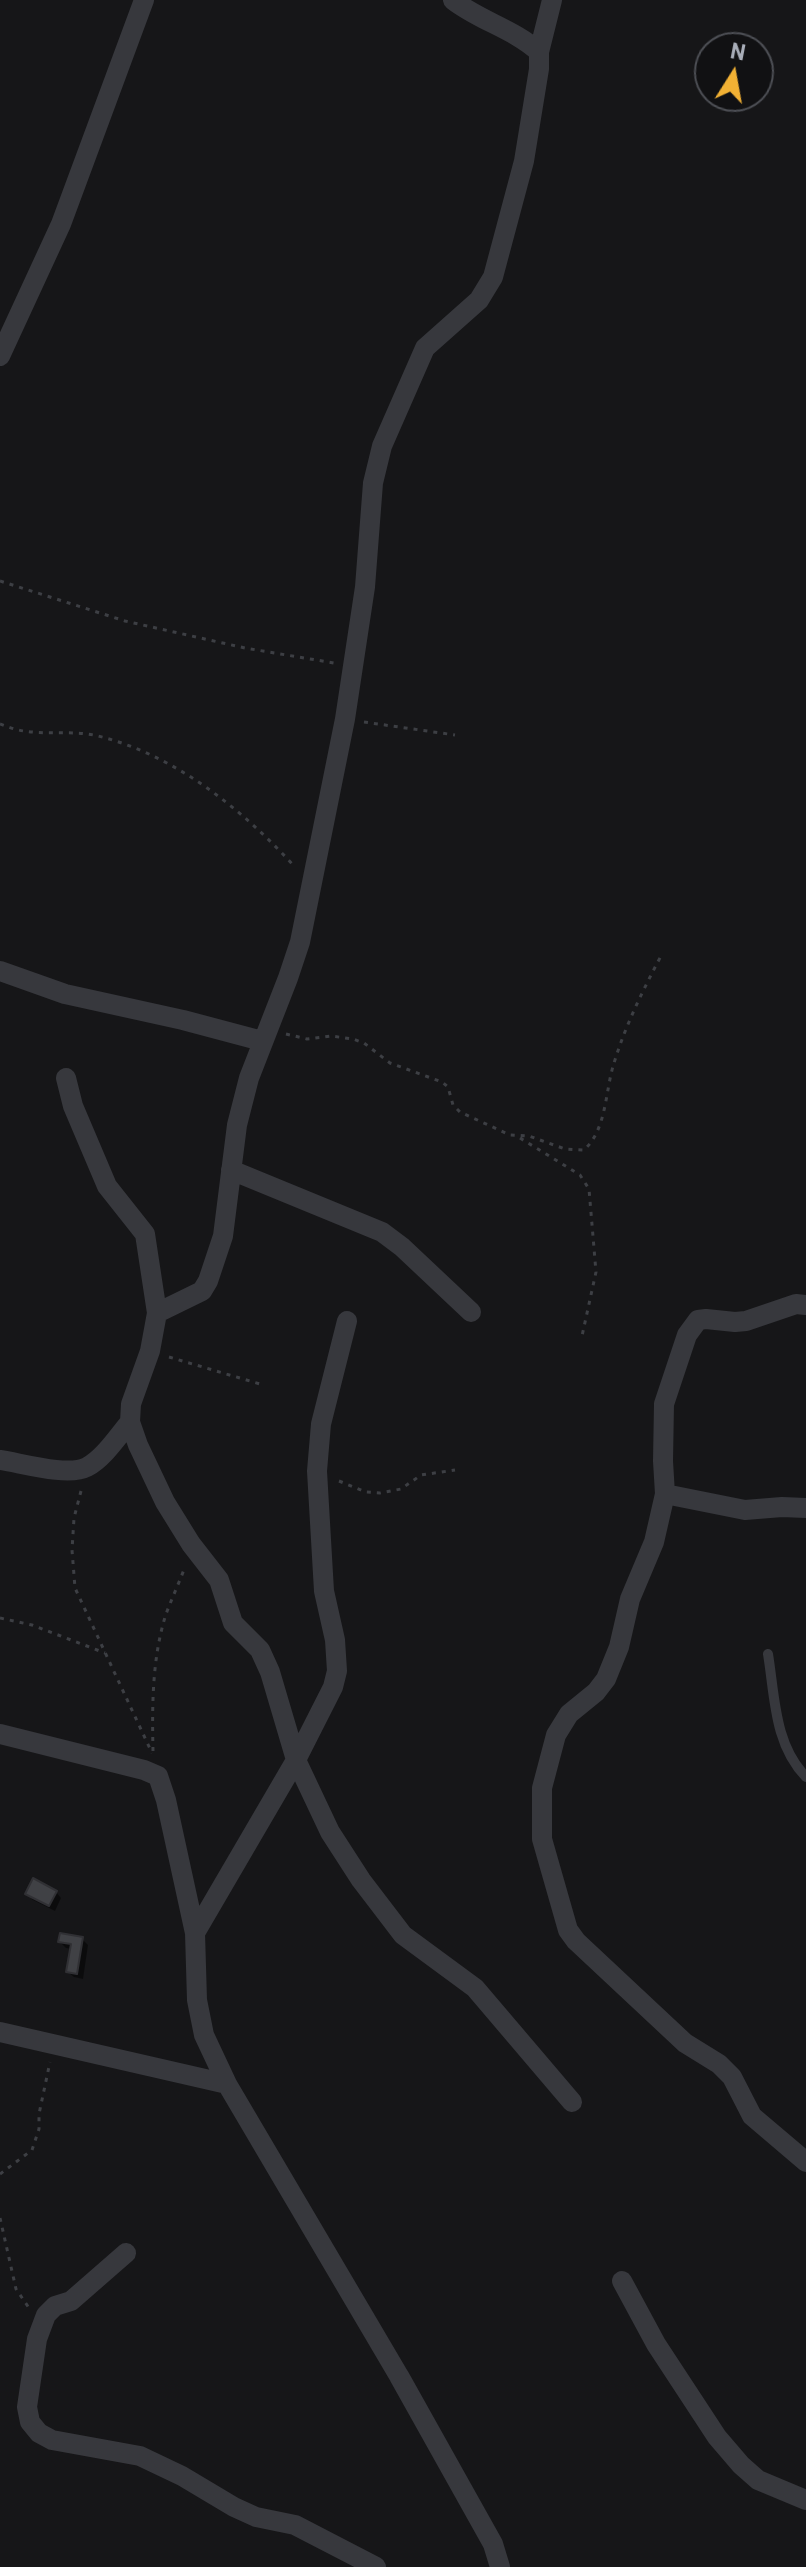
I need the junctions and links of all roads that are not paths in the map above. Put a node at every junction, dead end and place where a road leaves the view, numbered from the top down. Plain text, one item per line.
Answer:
1 (144, 0) edge
2 (453, 0) edge
3 (552, 0) edge
4 (539, 52) junction
5 (0, 356) edge
6 (0, 971) edge
7 (265, 1035) junction
8 (66, 1078) dead end
9 (231, 1170) junction
10 (806, 1305) edge
11 (471, 1312) dead end
12 (157, 1313) junction
13 (347, 1321) dead end
14 (130, 1422) junction
15 (0, 1460) edge
16 (665, 1494) junction
17 (806, 1508) edge
18 (768, 1654) dead end
19 (0, 1734) edge
20 (296, 1760) junction
21 (806, 1777) edge
22 (195, 1933) junction
23 (0, 2032) edge
24 (227, 2084) junction
25 (572, 2102) dead end
26 (806, 2162) edge
27 (126, 2253) dead end
28 (622, 2281) dead end
29 (806, 2500) edge
30 (376, 2567) edge
31 (500, 2567) edge

1 - 5 street
2 - 4 street
3 - 4 street
4 - 7 street
6 - 7 street
7 - 9 street
8 - 12 street
9 - 11 street
9 - 12 street
10 - 16 street
12 - 14 street
13 - 20 street
14 - 15 street
14 - 20 street
16 - 17 street
16 - 26 street
18 - 21 lane
19 - 22 street
20 - 22 street
20 - 25 street
22 - 24 street
23 - 24 street
24 - 31 street
27 - 30 street
28 - 29 street

